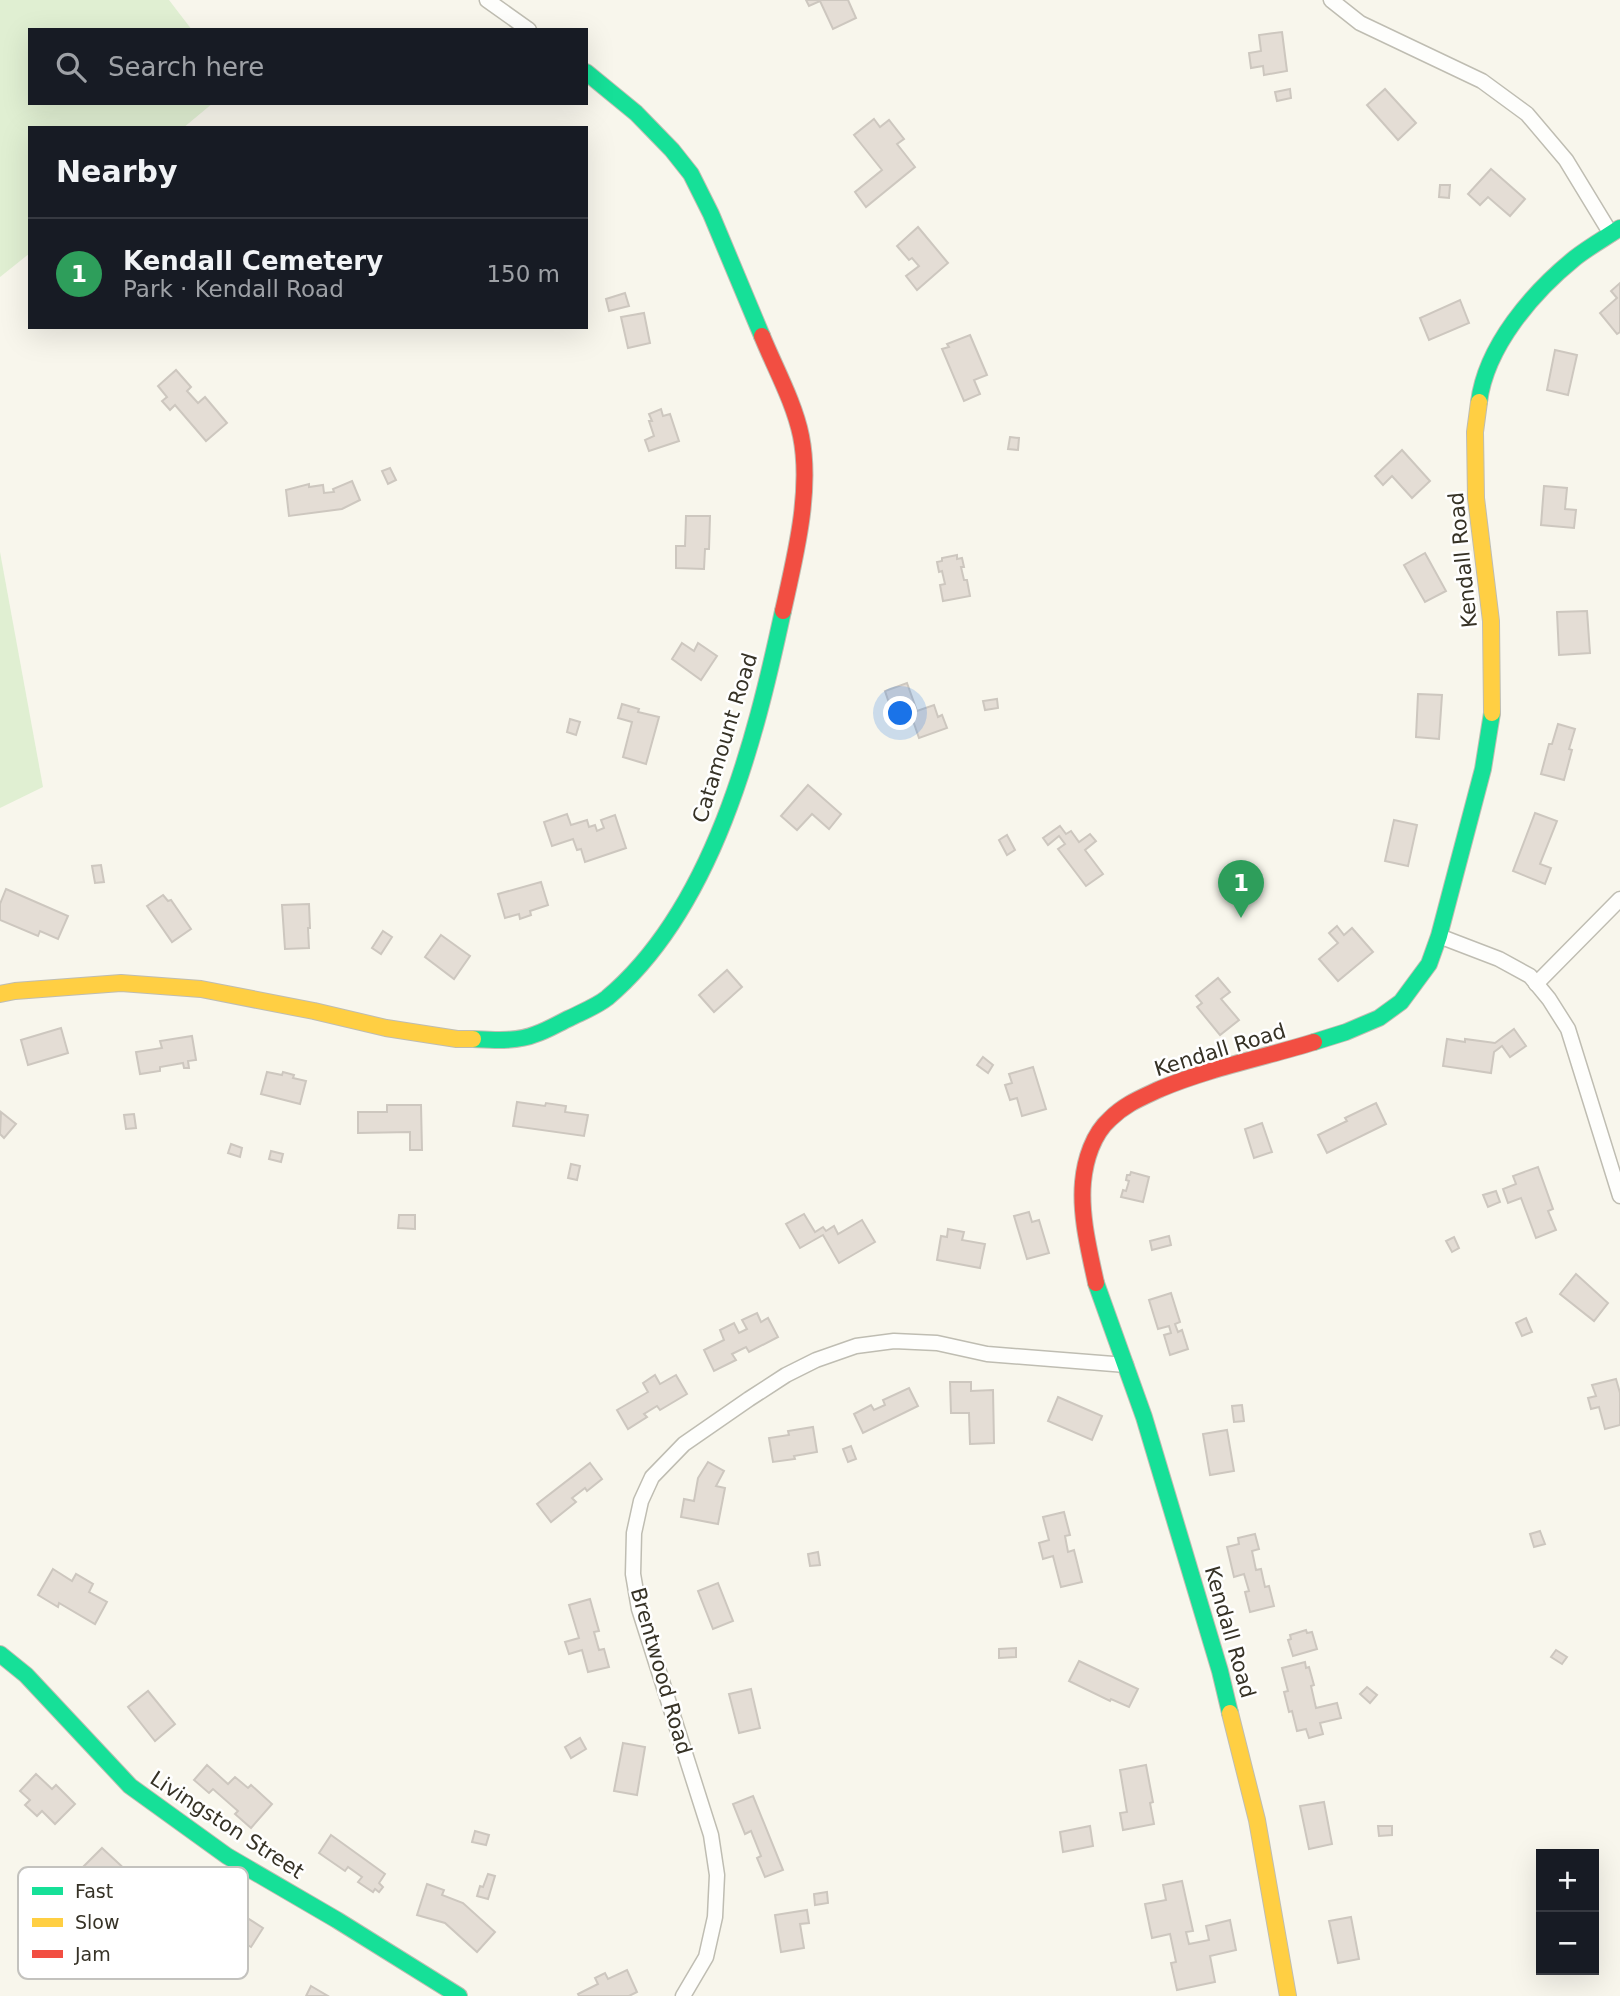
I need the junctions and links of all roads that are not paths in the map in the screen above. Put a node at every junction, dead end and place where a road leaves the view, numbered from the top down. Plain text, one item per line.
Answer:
1 (487, 0) edge
2 (1331, 0) edge
3 (526, 28) edge
4 (588, 74) edge
5 (1615, 231) edge
6 (1620, 899) edge
7 (1439, 936) junction
8 (1536, 984) junction
9 (0, 994) edge
10 (1620, 1196) edge
11 (1126, 1365) junction
12 (0, 1654) edge
13 (246, 1867) edge
14 (248, 1868) edge
15 (459, 1996) edge
16 (683, 1996) edge
17 (1287, 1996) edge

1 - 3 street
2 - 5 street
4 - 9 street, Catamount Road
5 - 7 street, Kendall Road
6 - 8 street
7 - 8 street
7 - 11 street, Kendall Road
8 - 10 street
11 - 16 street, Brentwood Road
11 - 17 street, Kendall Road
12 - 13 street, Livingston Street
14 - 15 street, Livingston Street

